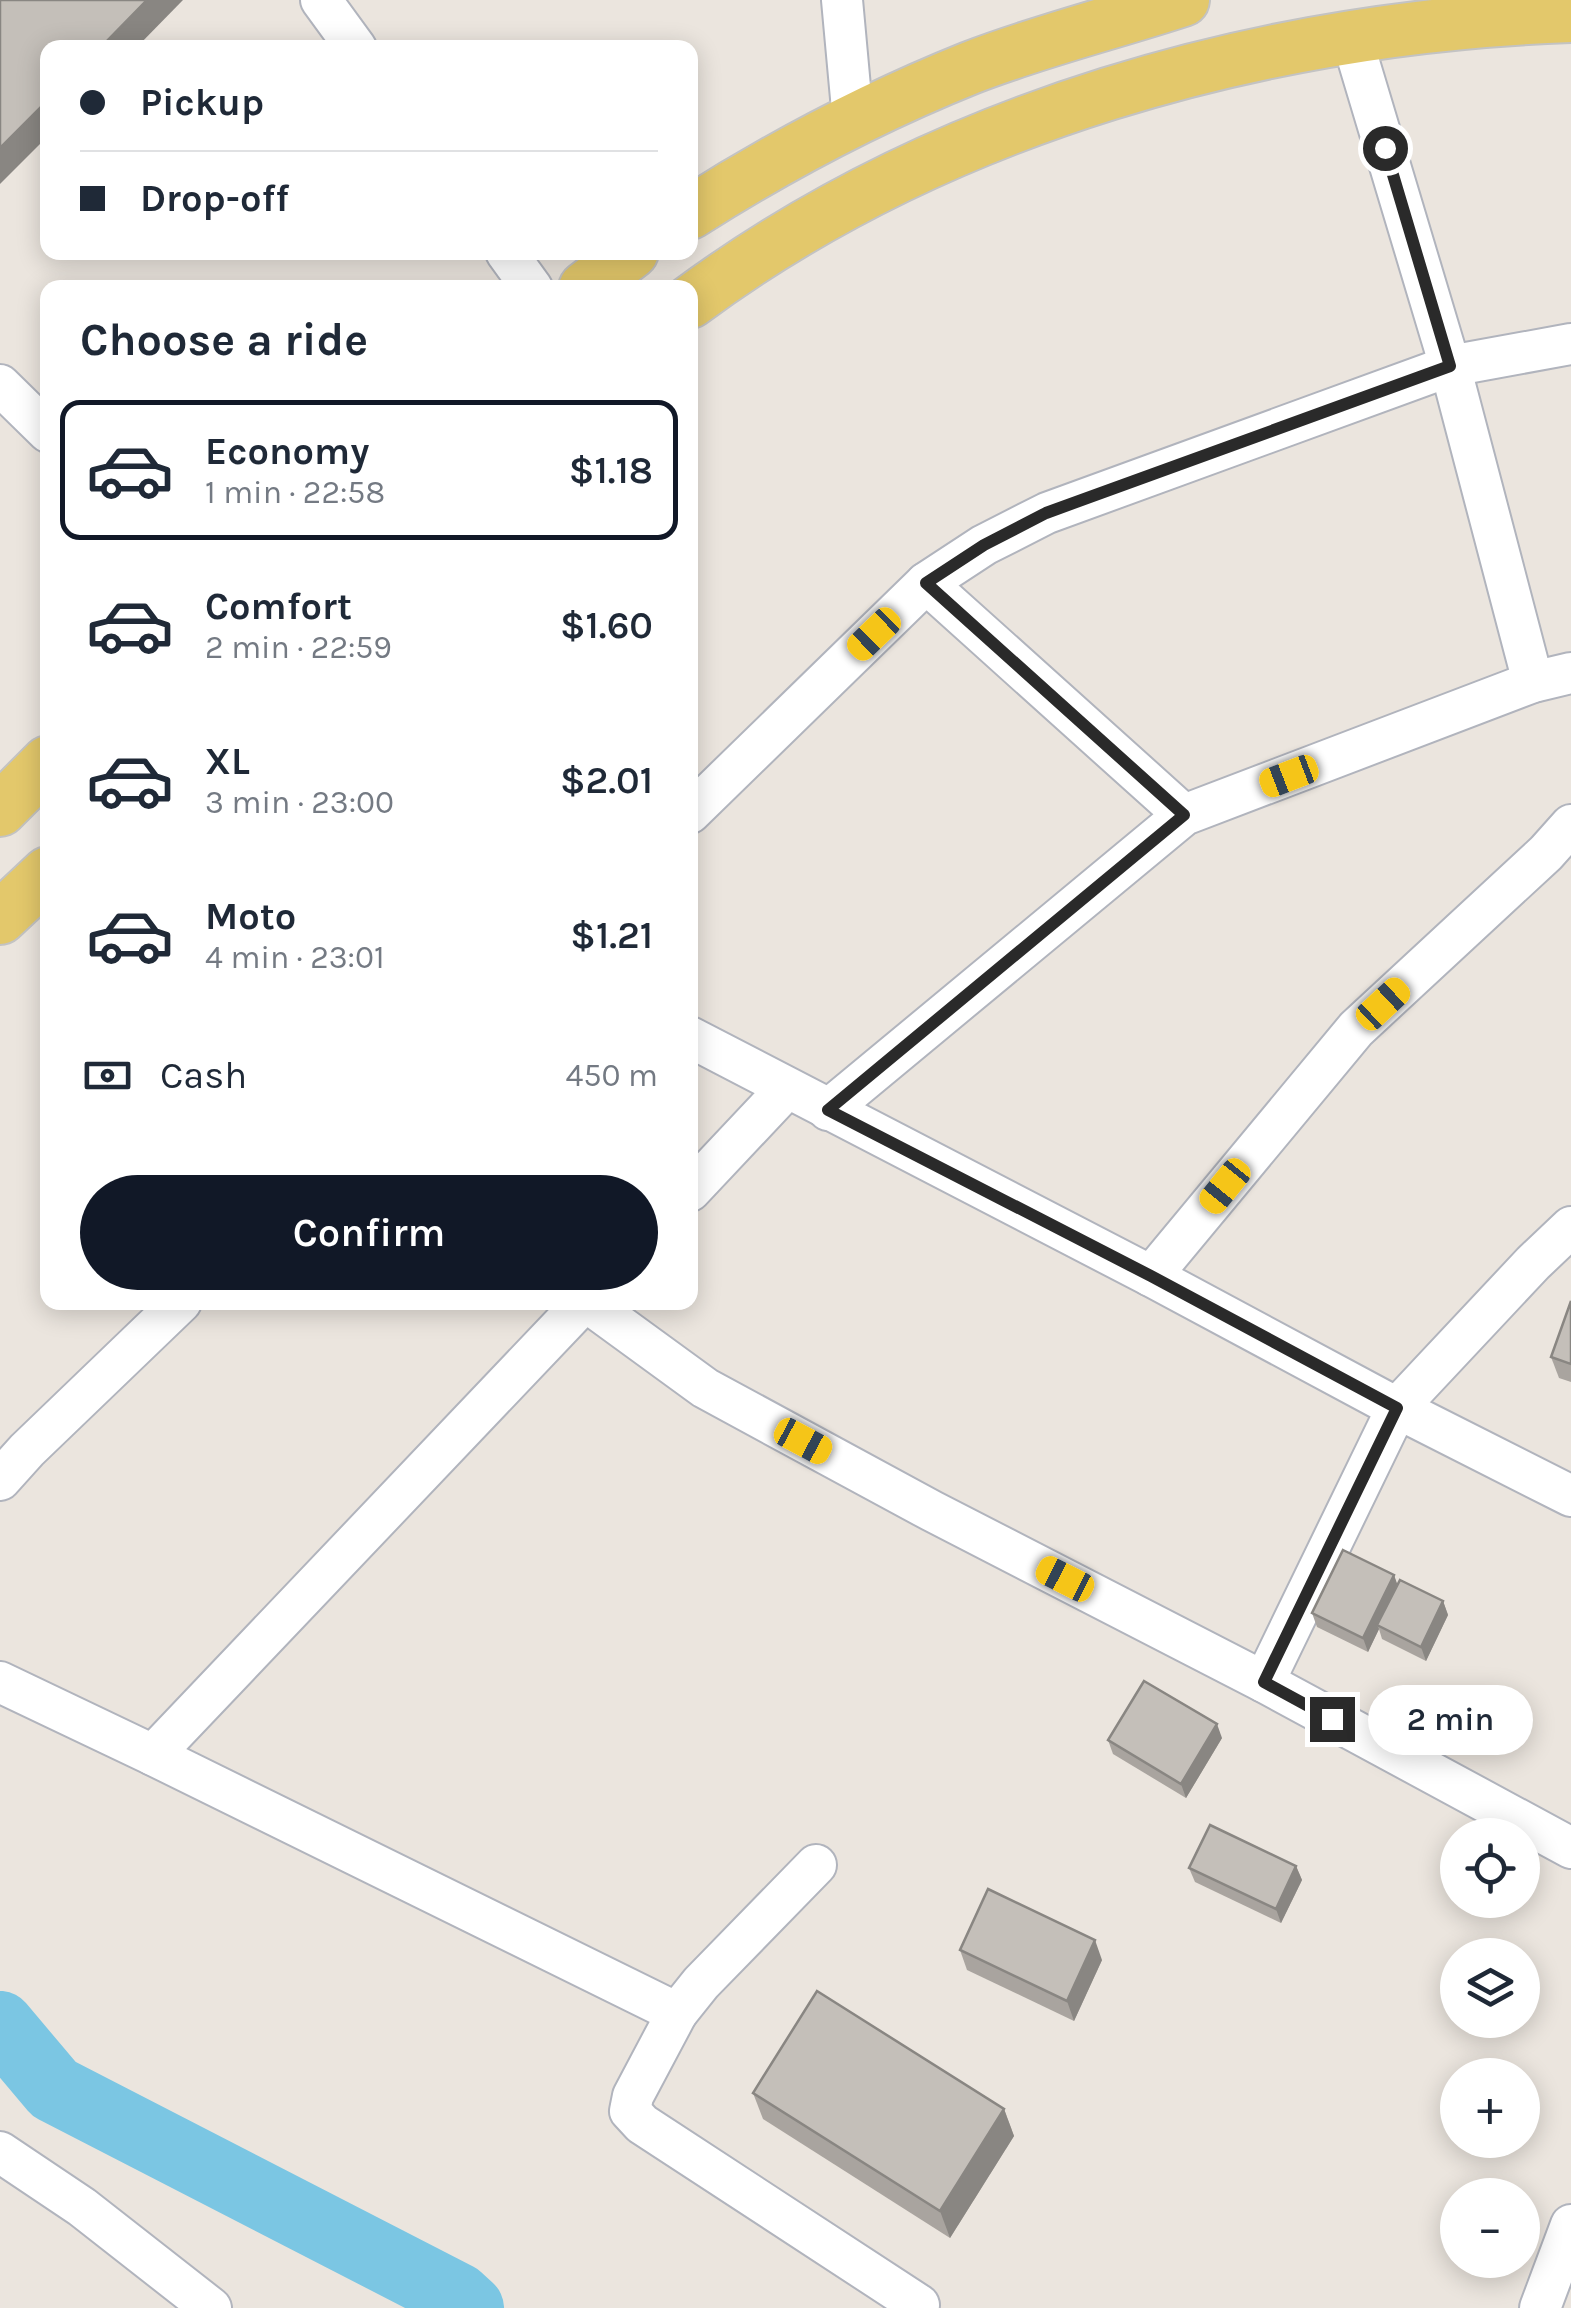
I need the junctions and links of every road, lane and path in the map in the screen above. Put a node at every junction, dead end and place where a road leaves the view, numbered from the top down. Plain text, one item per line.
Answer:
1 (321, 0) edge
2 (842, 0) edge
3 (1183, 0) edge
4 (1571, 16) edge
5 (1352, 39) junction
6 (350, 40) edge
7 (854, 120) junction
8 (698, 209) edge
9 (621, 260) edge
10 (595, 280) edge
11 (698, 297) edge
12 (1571, 344) edge
13 (1450, 366) junction
14 (0, 385) edge
15 (40, 424) edge
16 (926, 583) junction
17 (1552, 678) edge
18 (40, 770) edge
19 (698, 805) edge
20 (0, 810) edge
21 (1184, 815) junction
22 (1571, 826) edge
23 (40, 880) edge
24 (0, 918) edge
25 (698, 1041) edge
26 (787, 1088) junction
27 (828, 1110) junction
28 (698, 1182) edge
29 (1571, 1227) edge
30 (1151, 1276) junction
31 (173, 1310) edge
32 (578, 1310) edge
33 (597, 1310) edge
34 (1397, 1408) junction
35 (0, 1480) edge
36 (1571, 1496) edge
37 (0, 1682) edge
38 (1264, 1682) junction
39 (153, 1755) junction
40 (1571, 1848) edge
41 (816, 1865) dead end
42 (677, 2013) junction
43 (0, 2152) edge
44 (1571, 2225) edge
45 (919, 2305) dead end
46 (211, 2308) edge
47 (1540, 2308) edge

1 - 6 street
2 - 7 street
3 - 7 main road
4 - 5 main road
5 - 11 main road
5 - 13 street
7 - 8 main road
9 - 10 main road
12 - 13 street
13 - 16 street
13 - 17 street
14 - 15 street
16 - 19 street
16 - 21 street
17 - 21 street
18 - 20 main road
21 - 27 street
22 - 30 street
23 - 24 main road
25 - 26 street
26 - 27 street
26 - 28 street
27 - 30 street
29 - 34 street
30 - 34 street
31 - 35 street
32 - 39 street
33 - 38 street
34 - 36 street
34 - 38 street
37 - 39 street
38 - 40 street
39 - 42 street
41 - 42 street
42 - 45 street
43 - 46 street
44 - 47 street

